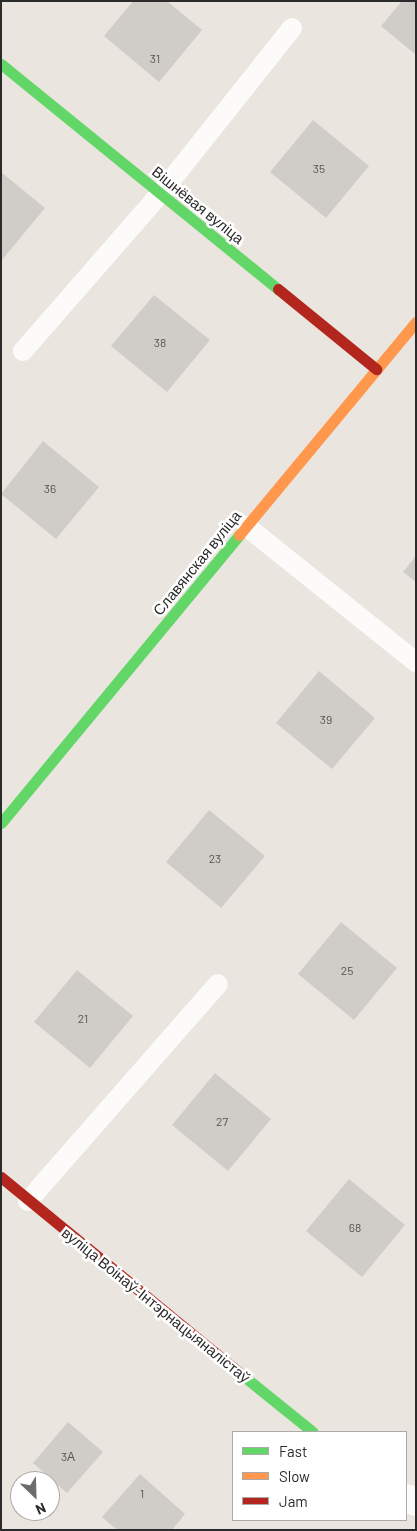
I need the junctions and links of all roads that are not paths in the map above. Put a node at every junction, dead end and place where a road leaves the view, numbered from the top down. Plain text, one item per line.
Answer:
1 (292, 28) dead end
2 (1, 64) edge
3 (160, 194) junction
4 (416, 322) edge
5 (23, 351) dead end
6 (376, 369) junction
7 (246, 526) junction
8 (416, 662) edge
9 (1, 823) edge
10 (218, 984) dead end
11 (1, 1176) edge
12 (28, 1201) junction
13 (312, 1431) edge

1 - 3 lane
2 - 3 street, Вішнёвая вуліца
3 - 5 lane
3 - 6 street, Вішнёвая вуліца
4 - 6 street, Славянская вуліца
6 - 7 street, Славянская вуліца
7 - 8 lane
7 - 9 street, Славянская вуліца
10 - 12 lane
11 - 12 street, вуліца Воінаў-Інтэрнацыяналістаў
12 - 13 street, вуліца Воінаў-Інтэрнацыяналістаў

